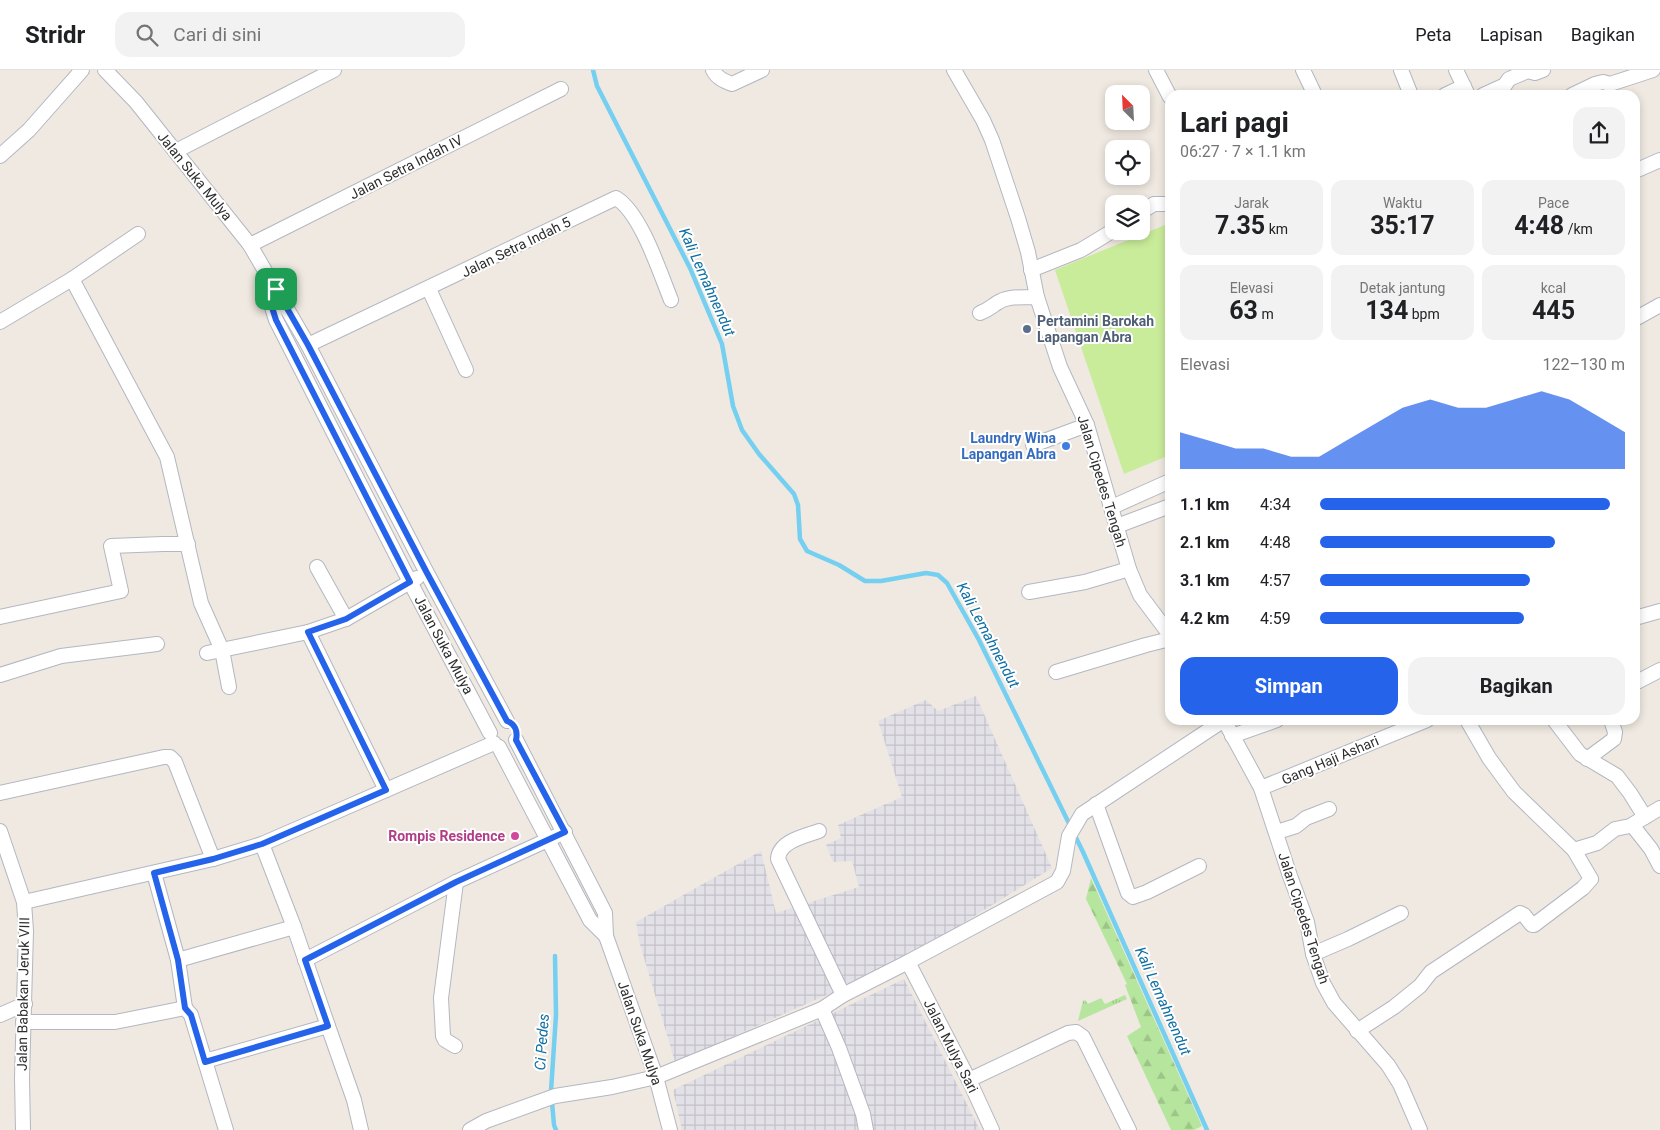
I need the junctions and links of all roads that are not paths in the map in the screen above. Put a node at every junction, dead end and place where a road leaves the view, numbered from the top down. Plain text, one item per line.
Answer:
1 (82, 70) edge
2 (105, 70) edge
3 (334, 70) edge
4 (713, 70) edge
5 (762, 70) edge
6 (954, 70) edge
7 (1156, 70) edge
8 (1303, 70) edge
9 (1401, 70) edge
10 (1456, 70) edge
11 (1543, 70) edge
12 (1653, 70) edge
13 (561, 88) dead end
14 (1166, 90) edge
15 (1312, 90) edge
16 (1409, 90) edge
17 (1466, 90) edge
18 (1494, 90) edge
19 (1582, 90) edge
20 (176, 151) junction
21 (0, 156) edge
22 (1660, 160) edge
23 (1640, 169) edge
24 (1165, 204) edge
25 (1150, 206) edge
26 (138, 234) dead end
27 (1105, 235) edge
28 (250, 245) junction
29 (1031, 270) junction
30 (72, 279) junction
31 (276, 289) junction
32 (429, 289) junction
33 (1037, 298) junction
34 (671, 300) dead end
35 (1660, 305) edge
36 (980, 313) dead end
37 (1640, 316) edge
38 (0, 322) edge
39 (308, 345) junction
40 (466, 370) dead end
41 (1087, 425) junction
42 (1033, 445) dead end
43 (1165, 483) edge
44 (1112, 507) junction
45 (1165, 508) edge
46 (1117, 526) junction
47 (188, 544) junction
48 (317, 567) dead end
49 (1129, 569) junction
50 (427, 573) junction
51 (410, 582) junction
52 (1029, 592) dead end
53 (1660, 611) edge
54 (0, 617) edge
55 (1640, 617) edge
56 (346, 619) junction
57 (1165, 627) edge
58 (308, 632) junction
59 (1165, 634) edge
60 (157, 644) dead end
61 (222, 650) junction
62 (206, 653) dead end
63 (1660, 670) edge
64 (1056, 672) dead end
65 (0, 675) edge
66 (1640, 680) edge
67 (229, 687) dead end
68 (507, 721) junction
69 (1216, 725) edge
70 (1226, 725) edge
71 (1263, 725) edge
72 (1415, 725) edge
73 (1470, 725) edge
74 (1558, 725) edge
75 (1613, 725) edge
76 (1232, 736) junction
77 (516, 740) junction
78 (494, 741) junction
79 (1586, 759) junction
80 (1261, 788) junction
81 (386, 790) junction
82 (0, 793) edge
83 (1096, 804) junction
84 (1660, 808) edge
85 (1329, 809) dead end
86 (1645, 817) junction
87 (1632, 825) junction
88 (0, 831) edge
89 (819, 831) dead end
90 (565, 832) junction
91 (1277, 832) junction
92 (548, 840) junction
93 (262, 844) junction
94 (1574, 850) junction
95 (1657, 851) edge
96 (213, 859) junction
97 (4, 861) edge
98 (1199, 866) dead end
99 (1660, 866) edge
100 (154, 873) junction
101 (456, 882) junction
102 (24, 902) junction
103 (1401, 913) dead end
104 (294, 927) junction
105 (606, 936) junction
106 (1313, 954) junction
107 (178, 960) junction
108 (305, 960) junction
109 (908, 962) junction
110 (843, 995) junction
111 (25, 1004) junction
112 (185, 1008) junction
113 (822, 1009) junction
114 (0, 1015) edge
115 (23, 1022) junction
116 (328, 1026) junction
117 (1357, 1031) junction
118 (455, 1046) dead end
119 (205, 1062) junction
120 (656, 1077) junction
121 (969, 1080) junction
122 (988, 1129) edge
123 (23, 1130) edge
124 (226, 1130) edge
125 (361, 1130) edge
126 (470, 1130) edge
127 (670, 1130) edge
128 (866, 1130) edge
129 (1129, 1130) edge
130 (1420, 1130) edge

1 - 21 street
2 - 20 street, Jalan Suka Mulya
3 - 20 street
4 - 5 street
6 - 29 street, Jalan Cipedes Tengah
7 - 14 street
8 - 15 street
9 - 16 street
10 - 17 street
11 - 18 street
12 - 19 street
13 - 28 street, Jalan Setra Indah IV
20 - 28 street, Jalan Suka Mulya
22 - 23 street
24 - 25 street
26 - 30 street
27 - 29 street
28 - 31 street, Jalan Suka Mulya
29 - 33 street, Jalan Cipedes Tengah
30 - 38 street
30 - 47 street
31 - 39 street, Jalan Suka Mulya
31 - 51 street, Jalan Suka Mulya
32 - 34 street, Jalan Setra Indah 5
32 - 39 street, Jalan Setra Indah 5
32 - 40 street
33 - 36 street
33 - 41 street, Jalan Cipedes Tengah
35 - 37 street
39 - 50 street, Jalan Suka Mulya
41 - 42 street
41 - 44 street, Jalan Cipedes Tengah
43 - 44 street
44 - 46 street, Jalan Cipedes Tengah
45 - 46 street
46 - 49 street, Jalan Cipedes Tengah
47 - 54 street
47 - 61 street
48 - 56 street
49 - 52 street
49 - 57 street, Jalan Cipedes Tengah
50 - 51 street
50 - 68 street, Jalan Suka Mulya
51 - 56 street
51 - 78 street, Jalan Suka Mulya
53 - 55 street
56 - 58 street
58 - 61 street
58 - 81 street
59 - 64 street
60 - 65 street
61 - 62 street
61 - 67 street
63 - 66 street
68 - 77 street
68 - 78 street
69 - 83 street
70 - 76 street, Jalan Cipedes Tengah
71 - 76 street
72 - 80 street, Gang Haji Ashari
73 - 94 street
74 - 79 street
75 - 79 street
76 - 80 street, Jalan Cipedes Tengah
77 - 78 street
77 - 90 street, Jalan Suka Mulya
78 - 81 street
78 - 92 street, Jalan Suka Mulya
79 - 86 street
80 - 91 street, Jalan Cipedes Tengah
81 - 93 street
82 - 96 street
83 - 98 street
83 - 109 street
84 - 86 street
85 - 91 street
86 - 87 street
87 - 94 street
87 - 95 street
88 - 97 street, Jalan Babakan Jeruk VIII
89 - 110 street
90 - 92 street
90 - 105 street, Jalan Suka Mulya
91 - 106 street, Jalan Cipedes Tengah
92 - 101 street
92 - 105 street, Jalan Suka Mulya
93 - 96 street
93 - 104 street
94 - 117 street
95 - 99 street
96 - 100 street
97 - 102 street, Jalan Babakan Jeruk VIII
100 - 102 street
100 - 107 street
101 - 108 street
101 - 118 street
102 - 111 street, Jalan Babakan Jeruk VIII
103 - 106 street
104 - 107 street
104 - 108 street
105 - 120 street, Jalan Suka Mulya
106 - 117 street, Jalan Cipedes Tengah
107 - 112 street
108 - 116 street
109 - 110 street
109 - 121 street, Jalan Mulya Sari
110 - 113 street
111 - 114 street
111 - 115 street, Jalan Babakan Jeruk VIII
112 - 115 street
112 - 119 street
113 - 120 street
113 - 128 street
115 - 123 street, Jalan Babakan Jeruk VIII
116 - 119 street
116 - 125 street
117 - 130 street, Jalan Cipedes Tengah
119 - 124 street
120 - 126 street
120 - 127 street, Jalan Suka Mulya
121 - 122 street, Jalan Mulya Sari
121 - 129 street

